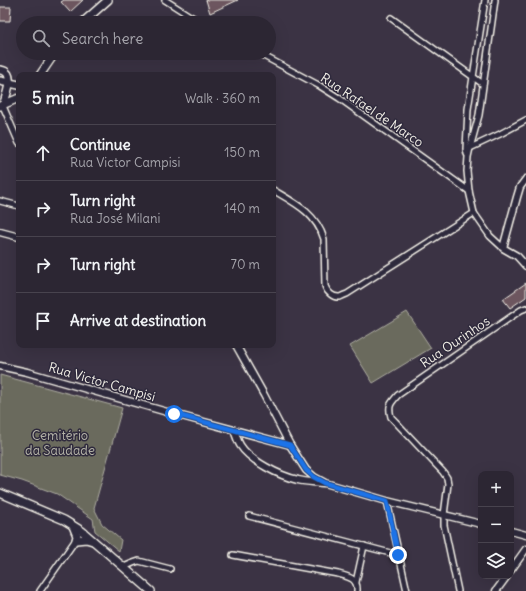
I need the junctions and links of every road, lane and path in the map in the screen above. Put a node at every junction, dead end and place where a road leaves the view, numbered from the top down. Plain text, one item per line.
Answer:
1 (108, 0) edge
2 (165, 0) edge
3 (485, 0) edge
4 (495, 0) edge
5 (90, 16) edge
6 (190, 16) edge
7 (391, 18) dead end
8 (50, 60) edge
9 (271, 60) edge
10 (0, 70) edge
11 (42, 72) edge
12 (474, 77) junction
13 (0, 81) edge
14 (10, 83) junction
15 (16, 84) edge
16 (483, 84) junction
17 (3, 95) edge
18 (16, 97) edge
19 (16, 98) edge
20 (1, 106) edge
21 (526, 120) edge
22 (16, 137) edge
23 (468, 149) junction
24 (526, 180) edge
25 (469, 191) junction
26 (276, 192) edge
27 (0, 201) edge
28 (16, 205) edge
29 (474, 213) junction
30 (0, 232) edge
31 (16, 236) edge
32 (504, 248) junction
33 (517, 256) junction
34 (526, 259) edge
35 (526, 266) edge
36 (526, 308) edge
37 (238, 348) edge
38 (0, 366) edge
39 (234, 430) junction
40 (290, 445) junction
41 (325, 483) junction
42 (0, 493) edge
43 (387, 501) junction
44 (444, 515) junction
45 (249, 516) dead end
46 (478, 523) edge
47 (72, 524) junction
48 (82, 532) junction
49 (514, 532) edge
50 (526, 535) edge
51 (76, 540) junction
52 (93, 541) junction
53 (364, 546) junction
54 (526, 549) edge
55 (233, 555) dead end
56 (398, 555) junction
57 (514, 566) edge
58 (124, 567) junction
59 (170, 569) dead end
60 (505, 579) edge
61 (356, 582) junction
62 (40, 591) edge
63 (151, 591) edge
64 (357, 591) edge
65 (407, 591) edge
66 (458, 591) edge
67 (496, 591) edge

1 - 5 main road
2 - 6 street
3 - 12 street
4 - 16 street
7 - 12 street
8 - 11 main road
9 - 25 street, Rua Rafael de Marco
10 - 14 main road
12 - 16 street
12 - 23 street
13 - 14 main road
14 - 15 main road
14 - 17 main road
16 - 23 street
17 - 18 main road
17 - 20 main road
19 - 20 main road
20 - 22 street
21 - 23 street
23 - 25 street
24 - 32 street
25 - 29 street
26 - 29 street
27 - 28 street
29 - 32 street
30 - 31 street
32 - 33 street
33 - 34 street
33 - 35 street
36 - 44 street, Rua Ourinhos
37 - 40 street
38 - 39 street, Rua Victor Campisi
39 - 40 street, Rua Victor Campisi
39 - 41 street
40 - 41 street
41 - 43 street
42 - 47 main road
43 - 44 street
43 - 56 street
44 - 46 street
44 - 66 street
45 - 53 street
47 - 48 main road
47 - 51 main road
48 - 51 street
48 - 52 main road
49 - 50 street
51 - 52 main road
51 - 62 street
52 - 58 main road
53 - 56 street
53 - 61 street
54 - 57 street
55 - 61 street
56 - 65 street
58 - 59 street
58 - 63 main road
60 - 67 street
61 - 64 street

